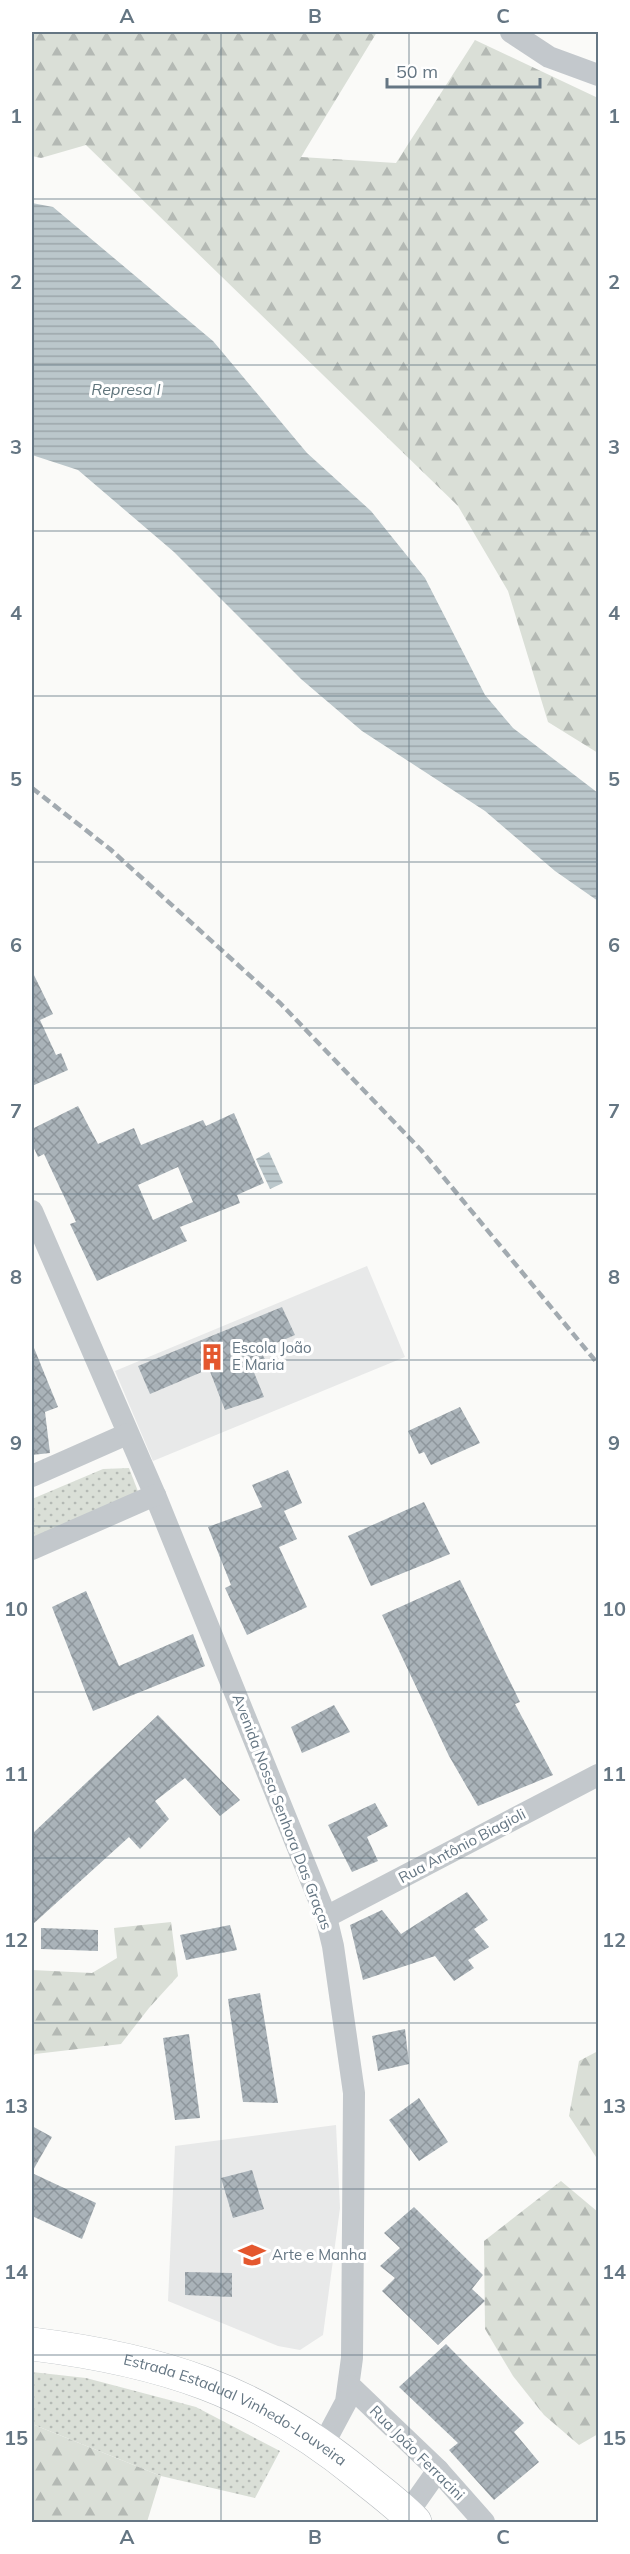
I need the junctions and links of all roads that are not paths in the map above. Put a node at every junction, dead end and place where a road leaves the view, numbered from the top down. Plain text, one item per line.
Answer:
1 (511, 32) edge
2 (598, 75) edge
3 (32, 1211) edge
4 (127, 1434) junction
5 (32, 1476) edge
6 (155, 1495) junction
7 (32, 1549) edge
8 (598, 1775) edge
9 (326, 1917) junction
10 (32, 2344) edge
11 (350, 2386) junction
12 (323, 2445) junction
13 (438, 2470) junction
14 (411, 2518) edge
15 (484, 2523) edge

1 - 2 street
3 - 4 street, Avenida Nossa Senhora Das Graças
4 - 5 street
4 - 6 street, Avenida Nossa Senhora Das Graças
6 - 7 street
6 - 9 street, Avenida Nossa Senhora Das Graças
8 - 9 street, Rua Antônio Biagioli
9 - 11 street, Avenida Nossa Senhora Das Graças
10 - 12 main road, Estrada Estadual Vinhedo-Louveira
11 - 12 street, Avenida Nossa Senhora Das Graças
11 - 13 street, Rua João Ferracini
12 - 14 main road, Estrada Estadual Vinhedo-Louveira
13 - 14 street
13 - 15 street, Rua João Ferracini

